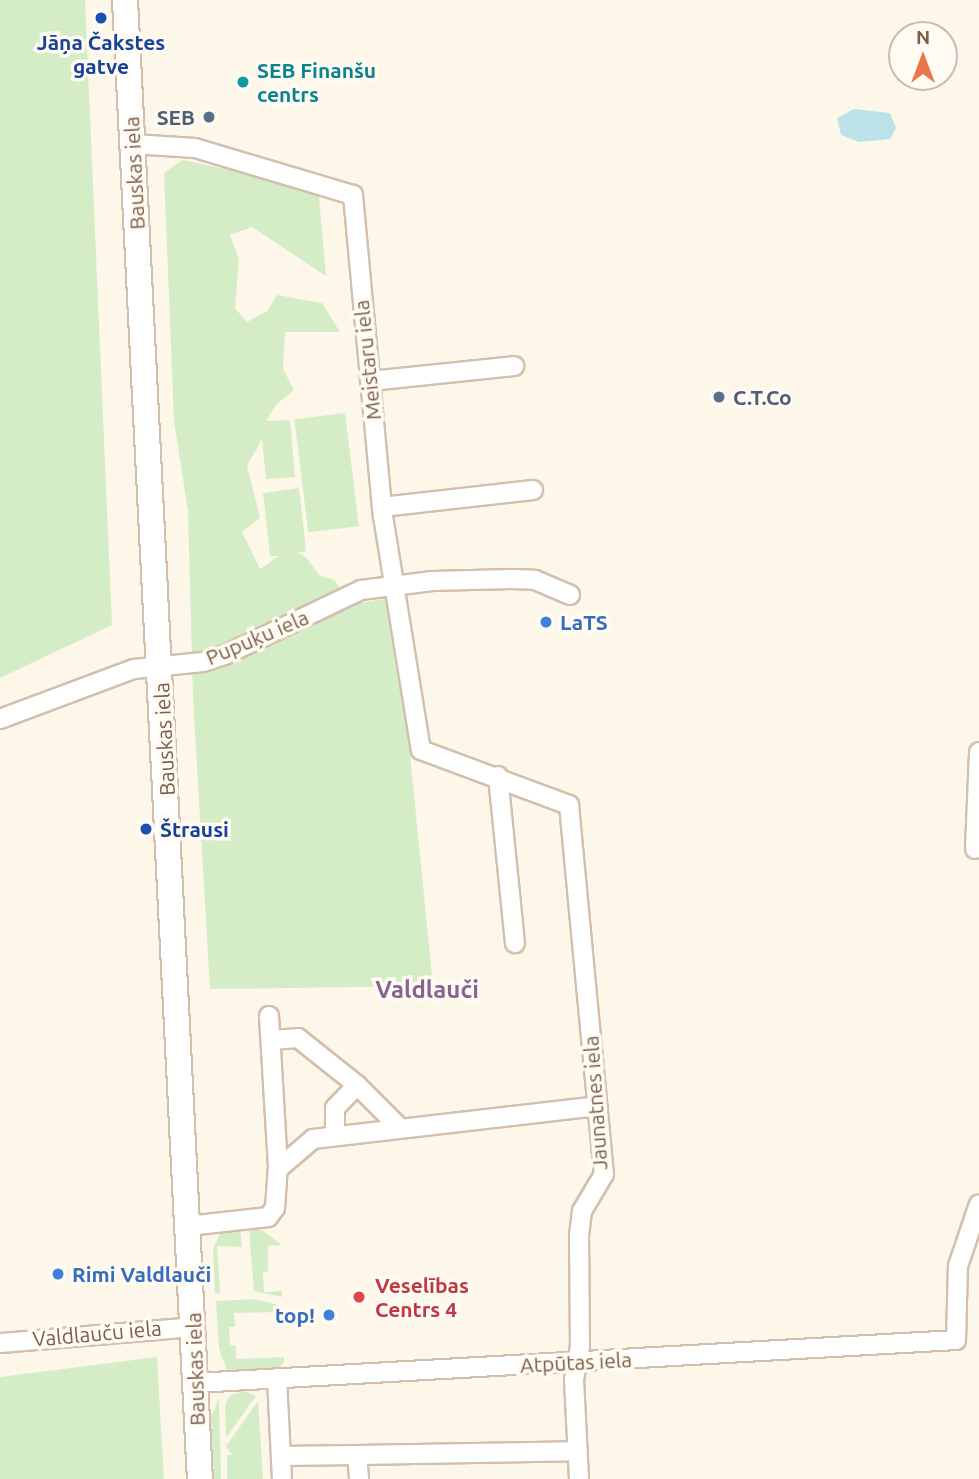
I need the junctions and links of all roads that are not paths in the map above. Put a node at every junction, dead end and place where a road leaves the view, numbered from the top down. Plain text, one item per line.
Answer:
1 (125, 0) edge
2 (133, 144) junction
3 (514, 366) dead end
4 (370, 381) junction
5 (533, 490) dead end
6 (382, 507) junction
7 (392, 585) junction
8 (570, 595) dead end
9 (160, 667) junction
10 (0, 719) edge
11 (979, 751) edge
12 (498, 776) junction
13 (975, 849) dead end
14 (515, 943) dead end
15 (269, 1016) dead end
16 (271, 1040) junction
17 (356, 1085) junction
18 (597, 1106) junction
19 (400, 1128) junction
20 (335, 1136) junction
21 (278, 1169) junction
22 (979, 1204) edge
23 (188, 1226) junction
24 (193, 1327) junction
25 (0, 1343) edge
26 (576, 1362) junction
27 (276, 1378) junction
28 (195, 1383) junction
29 (577, 1451) junction
30 (357, 1455) junction
31 (281, 1456) junction
32 (200, 1479) edge
33 (282, 1479) edge
34 (359, 1479) edge
35 (579, 1479) edge

1 - 2 main road, Bauskas iela
2 - 4 street, Meistaru iela
2 - 9 main road, Bauskas iela
3 - 4 street
4 - 6 street, Meistaru iela
5 - 6 street
6 - 7 street, Meistaru iela
7 - 8 street, Pupuķu iela
7 - 9 street, Pupuķu iela
7 - 12 street, Meistaru iela
9 - 10 street, Pupuķu iela
9 - 23 main road, Bauskas iela
11 - 13 street
12 - 14 street
12 - 18 street, Jaunatnes iela
15 - 16 street
16 - 17 street
16 - 21 street
17 - 19 street
17 - 20 street
18 - 19 street
18 - 26 street, Jaunatnes iela
19 - 20 street
20 - 21 street
21 - 23 street
22 - 26 street, Atpūtas iela
23 - 24 main road, Bauskas iela
24 - 25 street, Valdlauču iela
24 - 28 main road, Bauskas iela
26 - 27 street, Atpūtas iela
26 - 29 street, Jaunatnes iela
27 - 28 street, Atpūtas iela
27 - 31 street
28 - 32 main road, Bauskas iela
29 - 30 street
29 - 35 street, Jaunatnes iela
30 - 31 street
30 - 34 street
31 - 33 street

